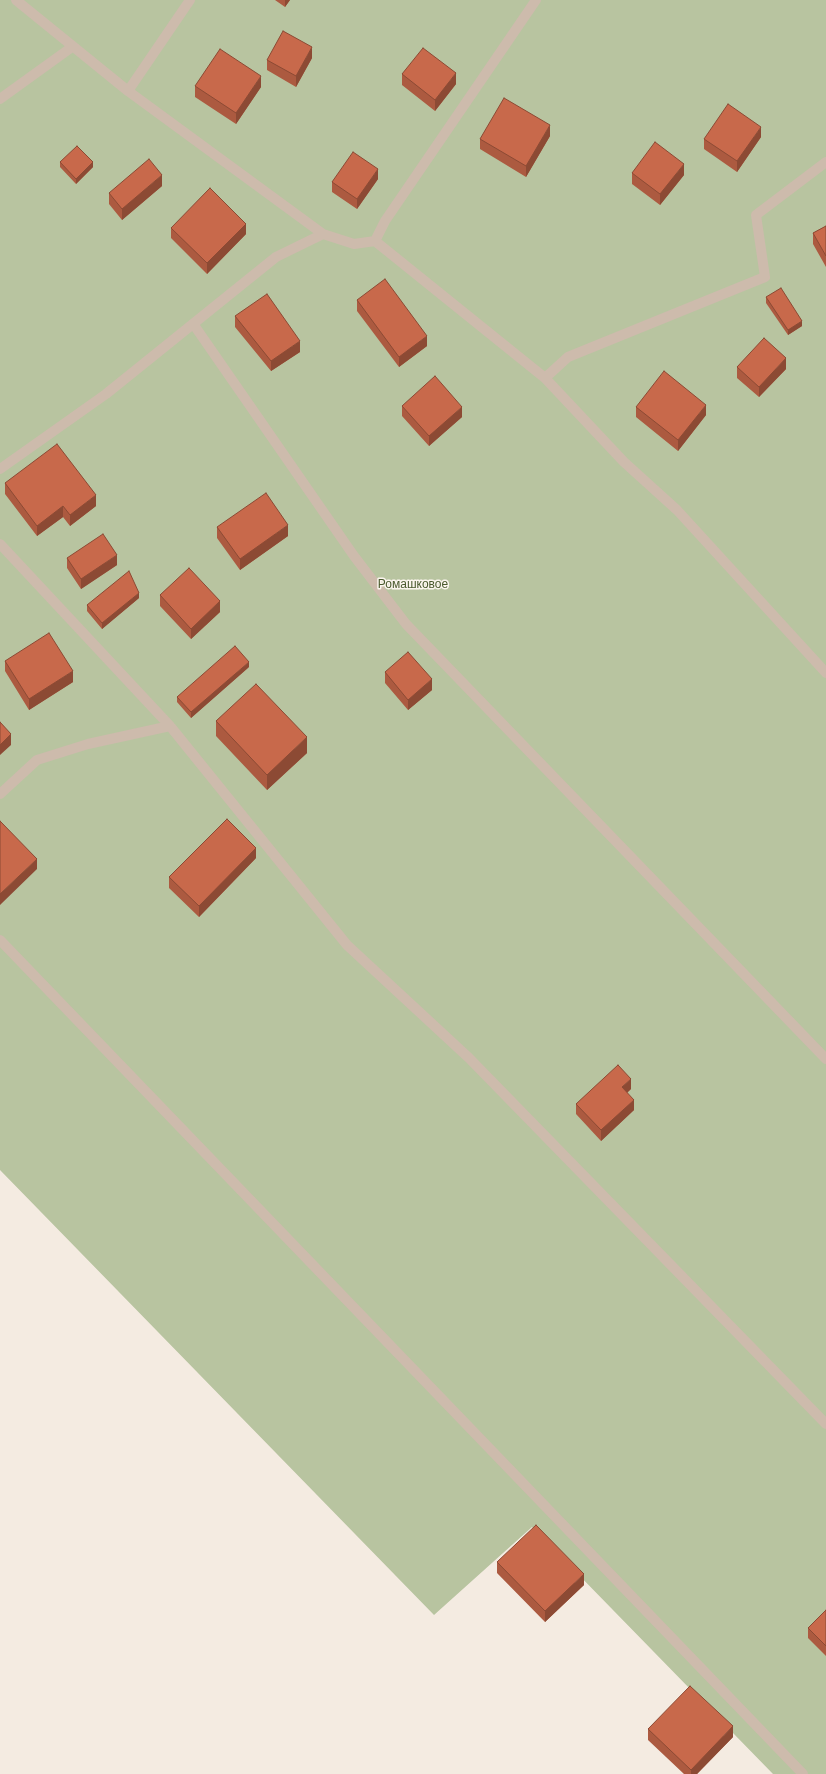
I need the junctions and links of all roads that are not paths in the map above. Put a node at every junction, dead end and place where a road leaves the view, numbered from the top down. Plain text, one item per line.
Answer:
1 (16, 0) edge
2 (190, 0) edge
3 (536, 0) edge
4 (72, 47) junction
5 (128, 91) junction
6 (0, 99) edge
7 (826, 162) edge
8 (323, 234) junction
9 (375, 241) junction
10 (194, 325) junction
11 (545, 378) junction
12 (0, 469) edge
13 (0, 544) edge
14 (826, 673) edge
15 (170, 726) junction
16 (0, 794) edge
17 (0, 940) edge
18 (826, 1059) edge
19 (826, 1424) edge
20 (804, 1774) edge

1 - 4 lane
2 - 5 lane
3 - 9 lane
4 - 5 lane
4 - 6 lane
5 - 8 lane
7 - 11 lane
8 - 9 lane
8 - 10 lane
9 - 11 lane
10 - 12 lane
10 - 18 lane
11 - 14 lane
13 - 15 lane
15 - 16 lane
15 - 19 lane
17 - 20 lane

